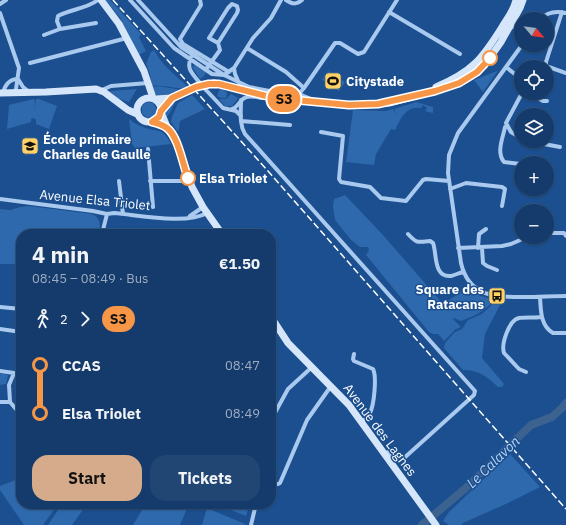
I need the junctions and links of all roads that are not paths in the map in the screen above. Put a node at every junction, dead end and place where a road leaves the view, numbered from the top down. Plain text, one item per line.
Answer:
1 (6, 0) edge
2 (99, 0) edge
3 (130, 0) edge
4 (138, 0) edge
5 (200, 0) edge
6 (281, 0) edge
7 (286, 0) edge
8 (302, 0) edge
9 (396, 0) edge
10 (523, 0) edge
11 (515, 2) edge
12 (0, 4) edge
13 (389, 12) junction
14 (518, 12) edge
15 (0, 13) edge
16 (564, 13) edge
17 (514, 20) edge
18 (96, 23) dead end
19 (510, 26) junction
20 (514, 27) edge
21 (60, 29) junction
22 (44, 35) dead end
23 (127, 38) junction
24 (218, 43) junction
25 (247, 48) junction
26 (517, 52) edge
27 (460, 54) dead end
28 (192, 55) junction
29 (190, 60) junction
30 (30, 63) dead end
31 (211, 64) junction
32 (506, 67) junction
33 (203, 68) junction
34 (234, 68) junction
35 (229, 72) junction
36 (514, 73) edge
37 (566, 73) edge
38 (224, 76) junction
39 (18, 79) junction
40 (148, 83) junction
41 (237, 85) junction
42 (304, 88) junction
43 (2, 90) edge
44 (102, 90) junction
45 (14, 91) junction
46 (31, 92) junction
47 (299, 94) junction
48 (270, 97) junction
49 (155, 98) junction
50 (172, 98) junction
51 (141, 100) junction
52 (293, 100) junction
53 (401, 100) junction
54 (518, 100) edge
55 (541, 100) edge
56 (117, 101) junction
57 (241, 101) junction
58 (547, 101) dead end
59 (325, 103) junction
60 (232, 109) junction
61 (161, 112) junction
62 (138, 114) junction
63 (241, 119) junction
64 (152, 122) junction
65 (290, 125) dead end
66 (507, 126) junction
67 (168, 129) junction
68 (321, 132) dead end
69 (514, 135) edge
70 (554, 146) edge
71 (560, 147) dead end
72 (148, 149) dead end
73 (514, 163) edge
74 (118, 181) dead end
75 (150, 181) junction
76 (190, 181) junction
77 (449, 181) junction
78 (450, 188) junction
79 (0, 200) edge
80 (502, 206) dead end
81 (153, 207) dead end
82 (205, 210) junction
83 (106, 214) junction
84 (123, 214) junction
85 (188, 218) junction
86 (103, 229) edge
87 (218, 229) edge
88 (486, 229) dead end
89 (554, 233) edge
90 (408, 234) dead end
91 (566, 234) edge
92 (514, 243) edge
93 (458, 248) junction
94 (480, 248) junction
95 (497, 270) dead end
96 (463, 272) junction
97 (566, 296) edge
98 (540, 297) junction
99 (0, 307) edge
100 (16, 309) edge
101 (542, 317) junction
102 (276, 325) edge
103 (0, 329) edge
104 (16, 331) edge
105 (566, 333) edge
106 (354, 354) dead end
107 (312, 367) junction
108 (0, 371) edge
109 (526, 372) dead end
110 (331, 386) junction
111 (0, 402) edge
112 (10, 402) junction
113 (16, 409) edge
114 (276, 411) edge
115 (361, 422) junction
116 (384, 454) junction
117 (276, 484) edge
118 (255, 509) edge
119 (251, 525) edge
120 (436, 525) edge

1 - 12 street
2 - 21 street
2 - 23 main road
3 - 29 street
4 - 28 street
5 - 31 street
6 - 25 street
7 - 8 street
9 - 13 street
10 - 14 main road
11 - 19 street
11 - 53 main road
13 - 27 street
13 - 42 street
15 - 39 street
16 - 37 street
17 - 19 main road
18 - 21 street
19 - 20 street
19 - 53 main road
21 - 22 street
23 - 30 street
23 - 40 main road
24 - 24 street
24 - 31 street
25 - 34 street
25 - 42 street
26 - 32 street
28 - 29 street
28 - 31 street
29 - 33 street
29 - 60 street, bridge
31 - 33 street
31 - 35 street
31 - 38 street
32 - 36 street
32 - 77 street
33 - 38 street
34 - 35 street
34 - 41 street
35 - 38 street
38 - 41 street
39 - 43 street
39 - 45 street
39 - 46 street
40 - 44 street
40 - 49 main road
40 - 51 main road
41 - 47 street
41 - 48 main road
41 - 50 main road
41 - 57 street
42 - 47 street
43 - 45 main road
44 - 46 main road
44 - 56 main road
45 - 46 main road
47 - 52 street
47 - 59 street
48 - 52 main road
48 - 57 street
49 - 50 main road
49 - 51 main road
49 - 61 main road
50 - 61 main road
51 - 56 main road
51 - 62 main road
52 - 59 main road
53 - 59 main road
54 - 66 street
55 - 58 street
56 - 62 main road
57 - 60 street
57 - 63 street
60 - 63 street
61 - 64 main road
61 - 67 main road
62 - 64 main road
63 - 65 street
63 - 116 street
64 - 67 main road
66 - 69 street
66 - 73 street
67 - 76 main road
68 - 77 street
70 - 71 street
72 - 75 street
74 - 84 street
75 - 76 street
75 - 81 street
76 - 82 main road
77 - 78 street
78 - 80 street
78 - 93 street
79 - 83 street, Avenue Elsa Triolet
82 - 85 street
82 - 85 street, Avenue Elsa Triolet
82 - 87 main road
83 - 84 street, Avenue Elsa Triolet
83 - 86 street
84 - 85 street, Avenue Elsa Triolet
88 - 94 street
89 - 91 street
90 - 96 street
92 - 94 street
93 - 94 street
93 - 96 street
94 - 95 street
96 - 98 street
97 - 98 street
98 - 101 street
99 - 100 street
101 - 105 street
101 - 109 street
102 - 107 main road, Avenue des Lagnes
103 - 104 street
106 - 115 street
107 - 110 main road, Avenue des Lagnes
107 - 114 street
108 - 112 street
110 - 115 main road, Avenue des Lagnes
110 - 117 street
111 - 112 street
112 - 113 street
115 - 116 main road, Avenue des Lagnes
116 - 120 main road, Avenue des Lagnes
118 - 119 street

